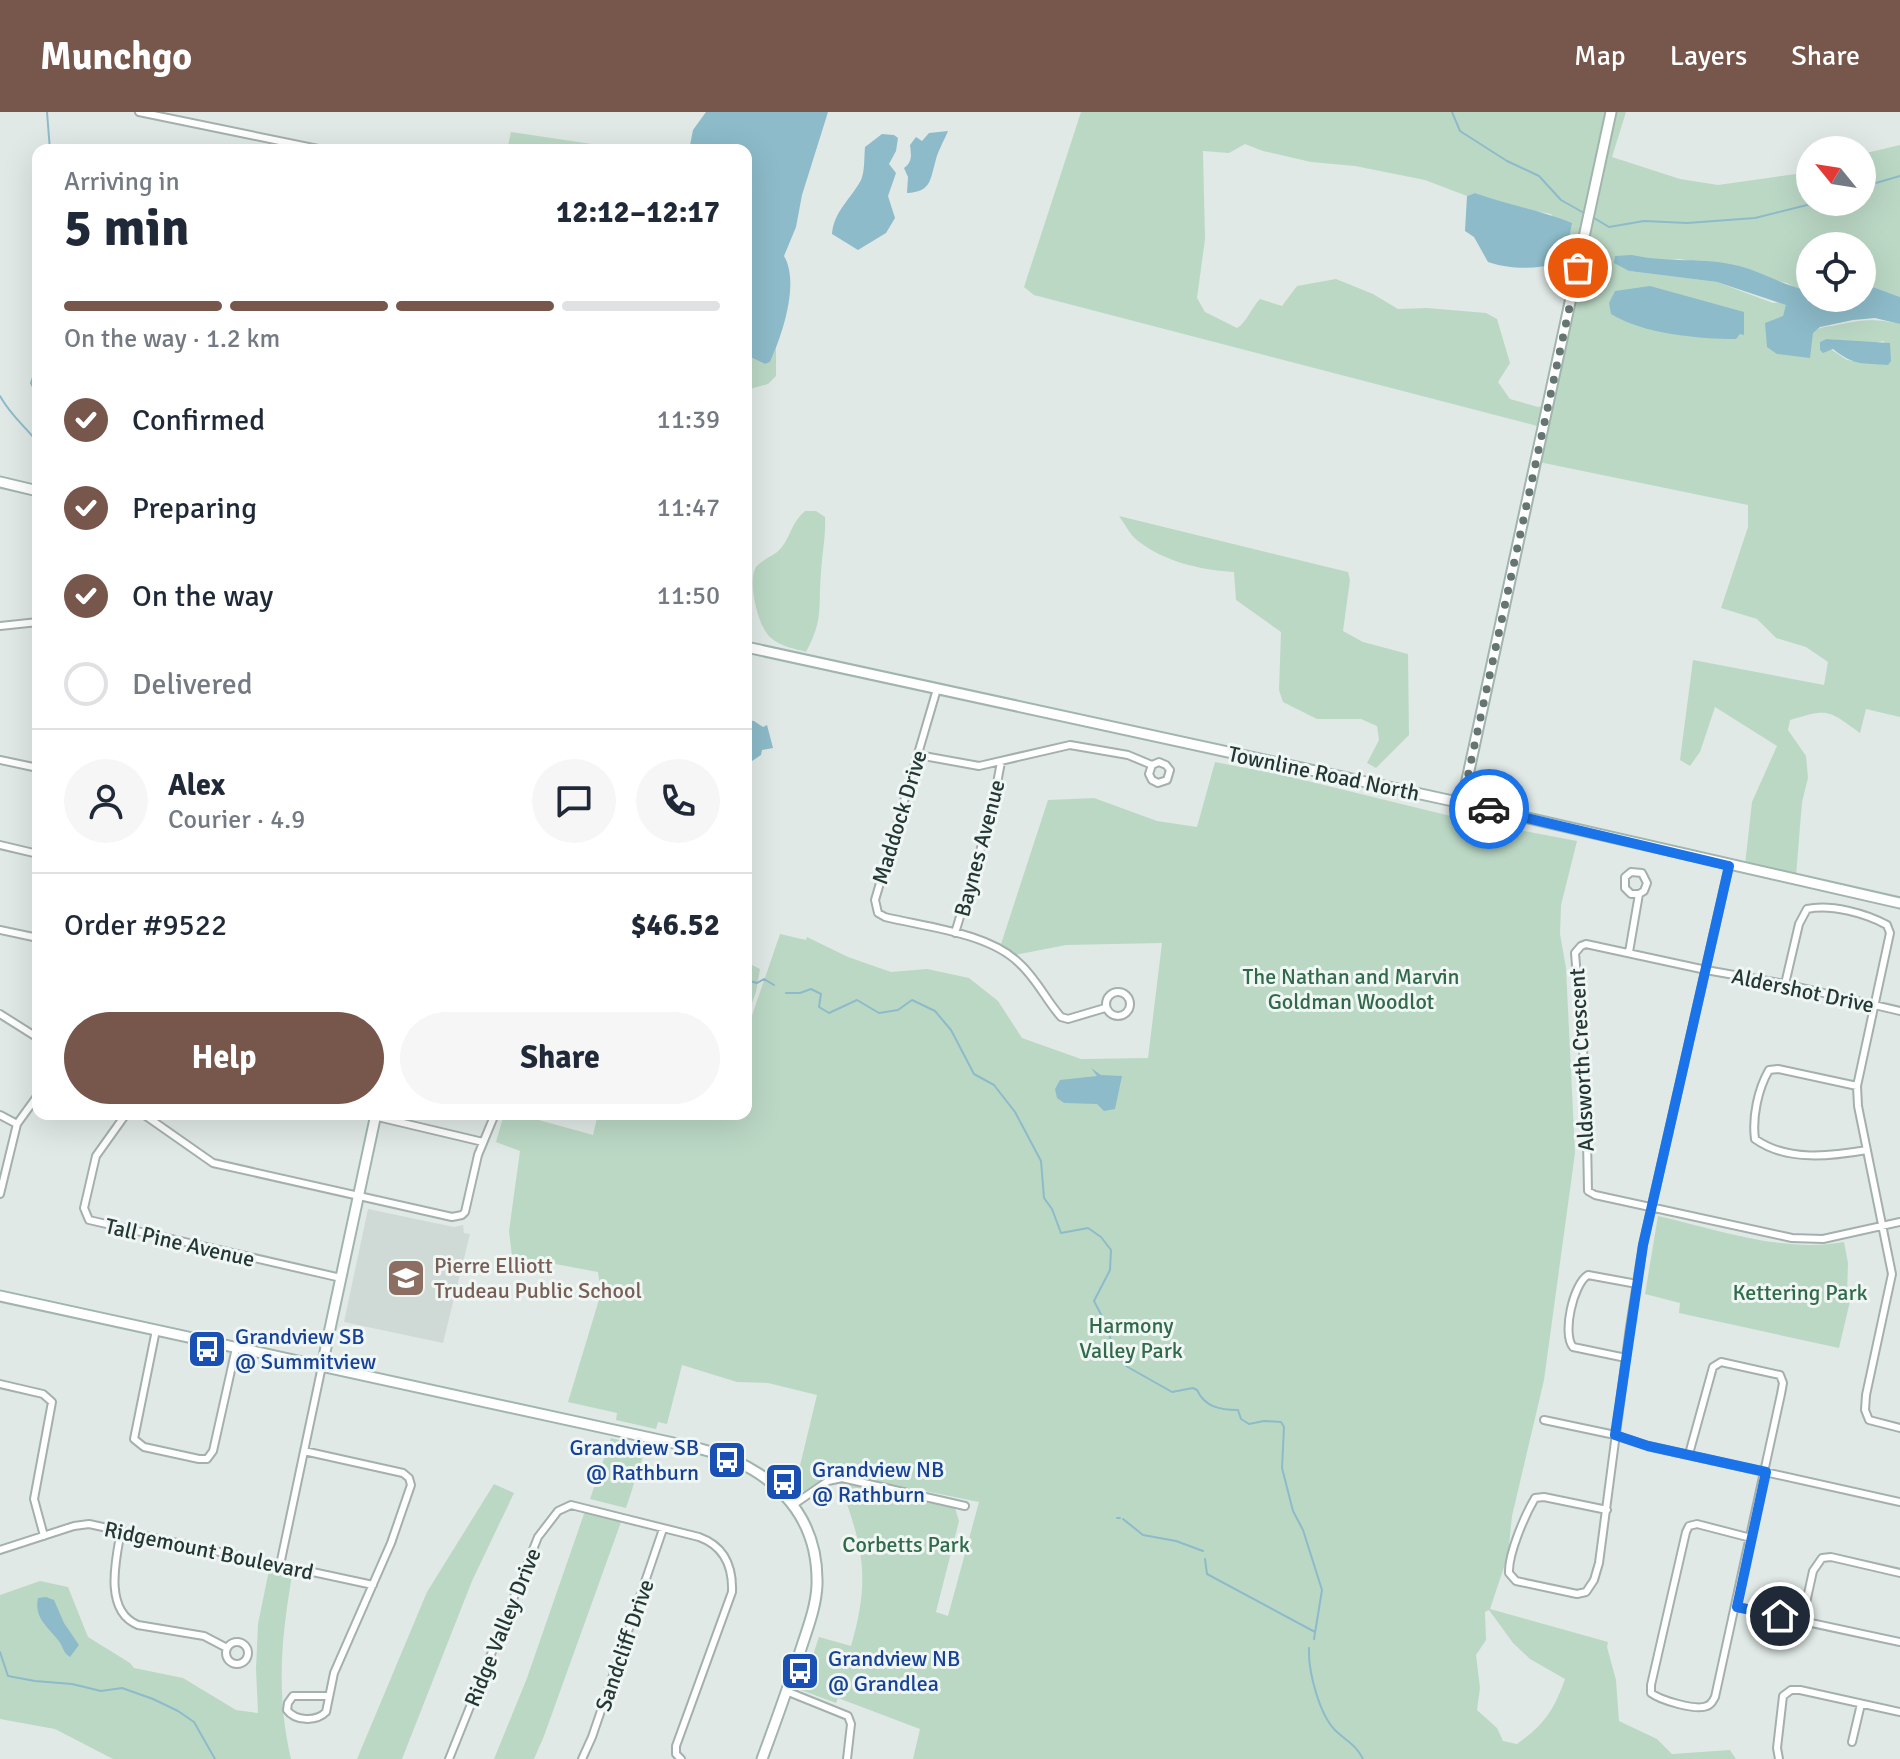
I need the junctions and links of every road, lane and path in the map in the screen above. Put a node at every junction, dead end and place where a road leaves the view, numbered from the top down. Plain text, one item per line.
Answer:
1 (139, 112) edge
2 (1611, 112) edge
3 (294, 144) edge
4 (0, 482) edge
5 (32, 490) edge
6 (32, 623) edge
7 (0, 626) edge
8 (752, 648) edge
9 (937, 689) junction
10 (918, 755) junction
11 (0, 760) edge
12 (1001, 762) junction
13 (1152, 765) dead end
14 (32, 767) edge
15 (1462, 803) junction
16 (0, 845) edge
17 (32, 853) edge
18 (1729, 866) junction
19 (1639, 894) dead end
20 (1900, 903) edge
21 (0, 930) edge
22 (955, 933) junction
23 (32, 937) edge
24 (1629, 952) junction
25 (1706, 970) junction
26 (1785, 984) junction
27 (1874, 1004) junction
28 (1105, 1008) dead end
29 (1900, 1011) edge
30 (0, 1014) edge
31 (32, 1034) edge
32 (1857, 1086) junction
33 (32, 1103) edge
34 (0, 1115) edge
35 (122, 1120) edge
36 (151, 1120) edge
37 (375, 1120) edge
38 (396, 1120) edge
39 (492, 1120) edge
40 (17, 1124) junction
41 (483, 1142) junction
42 (1867, 1150) junction
43 (0, 1194) edge
44 (359, 1196) junction
45 (1651, 1207) junction
46 (1900, 1222) edge
47 (1884, 1225) junction
48 (341, 1278) junction
49 (1637, 1284) junction
50 (0, 1296) edge
51 (156, 1330) junction
52 (236, 1348) junction
53 (1626, 1358) junction
54 (322, 1366) junction
55 (0, 1384) edge
56 (1544, 1420) dead end
57 (1900, 1428) edge
58 (1615, 1435) junction
59 (304, 1451) junction
60 (1689, 1454) junction
61 (1766, 1472) junction
62 (1900, 1502) edge
63 (793, 1505) junction
64 (965, 1506) dead end
65 (1607, 1510) junction
66 (663, 1529) junction
67 (121, 1531) junction
68 (44, 1536) junction
69 (1751, 1538) junction
70 (0, 1550) edge
71 (280, 1565) junction
72 (1900, 1573) edge
73 (373, 1585) junction
74 (1737, 1607) junction
75 (1802, 1621) junction
76 (1900, 1642) edge
77 (227, 1648) dead end
78 (786, 1691) junction
79 (327, 1696) junction
80 (1861, 1704) junction
81 (1900, 1712) edge
82 (1852, 1742) dead end
83 (449, 1759) edge
84 (582, 1759) edge
85 (681, 1759) edge
86 (762, 1759) edge
87 (847, 1759) edge
88 (1779, 1759) edge

1 - 3 street
2 - 15 street
4 - 5 street
6 - 7 street
8 - 9 street, Townline Road North
9 - 10 street, Maddock Drive
9 - 15 street, Townline Road North
10 - 12 street
10 - 22 street, Maddock Drive
11 - 14 street
12 - 13 street
12 - 22 street, Baynes Avenue
15 - 18 street, Townline Road North
16 - 17 street
18 - 20 street, Townline Road North
18 - 25 street
19 - 24 street
21 - 23 street
22 - 28 street
24 - 25 street, Aldsworth Crescent
24 - 45 street, Aldsworth Crescent
25 - 26 street, Aldershot Drive
25 - 45 street
26 - 27 street, Aldershot Drive
26 - 27 street
27 - 29 street, Aldershot Drive
27 - 32 street
30 - 31 street
32 - 42 street
32 - 42 street
33 - 40 street
34 - 40 street
35 - 48 street, Tall Pine Avenue
36 - 44 street
37 - 44 street
38 - 41 street
39 - 41 street
40 - 43 street
41 - 44 street
42 - 47 street
44 - 48 street
45 - 47 street
45 - 49 street
46 - 47 street
47 - 57 street
48 - 54 street
49 - 53 street
49 - 53 street
50 - 51 street
51 - 52 street
51 - 52 street
52 - 54 street
53 - 58 street
54 - 59 street
54 - 63 street
55 - 68 street
56 - 58 street
58 - 60 street
58 - 65 street
59 - 71 street
59 - 73 street
60 - 61 street
60 - 61 street
61 - 62 street
61 - 69 street
63 - 64 street
63 - 78 street
65 - 65 street
66 - 83 street, Ridge Valley Drive
66 - 84 street, Sandcliff Drive
66 - 85 street, Ridge Valley Drive
67 - 68 street, Ridgemount Boulevard
67 - 71 street, Ridgemount Boulevard
67 - 77 street
68 - 70 street, Ridgemount Boulevard
69 - 74 street
69 - 74 street
71 - 73 street, Ridgemount Boulevard
72 - 75 street
73 - 79 street
74 - 75 street
75 - 76 street
78 - 86 street
78 - 87 street
79 - 79 street
80 - 81 street
80 - 82 street
80 - 88 street

